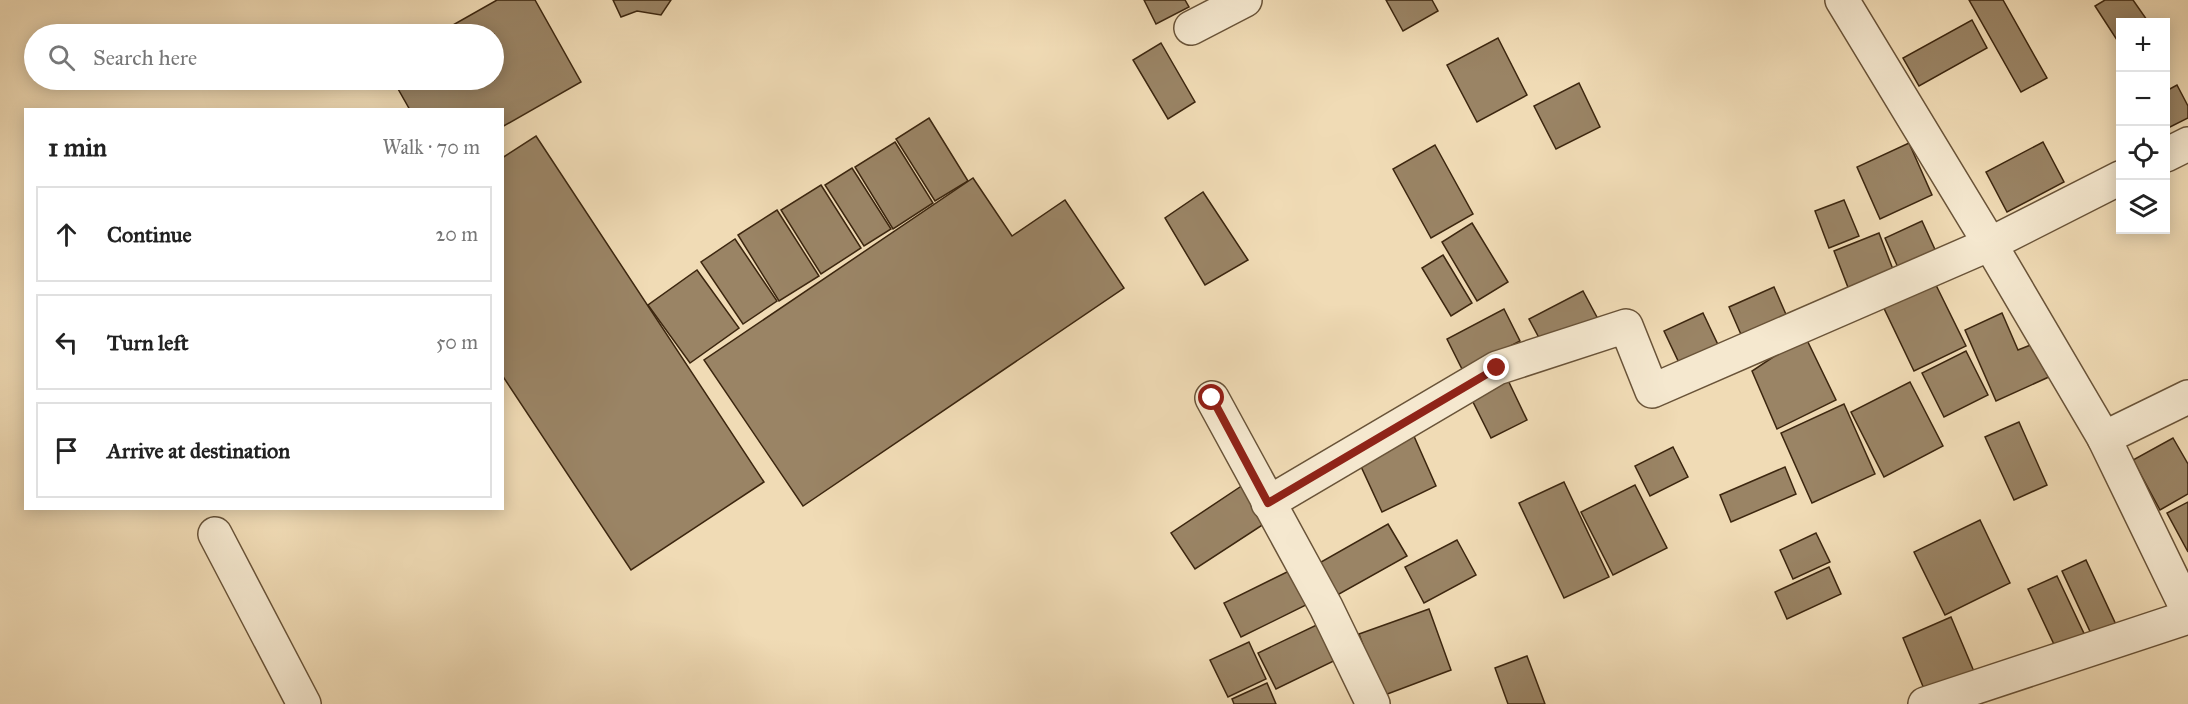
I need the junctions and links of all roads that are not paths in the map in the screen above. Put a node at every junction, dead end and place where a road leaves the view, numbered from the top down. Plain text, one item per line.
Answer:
1 (1245, 0) edge
2 (1842, 0) edge
3 (1191, 28) dead end
4 (2188, 144) edge
5 (2170, 153) edge
6 (2117, 180) edge
7 (1990, 244) junction
8 (2188, 397) edge
9 (1212, 398) dead end
10 (2104, 438) junction
11 (1268, 503) junction
12 (214, 534) dead end
13 (2188, 611) edge
14 (2188, 617) edge
15 (304, 704) edge
16 (1373, 704) edge
17 (1925, 704) edge

1 - 3 street
2 - 7 street
4 - 5 street
6 - 7 street
7 - 10 street
7 - 11 street
8 - 10 street
9 - 11 street
10 - 13 street
11 - 16 street
12 - 15 street
14 - 17 street

